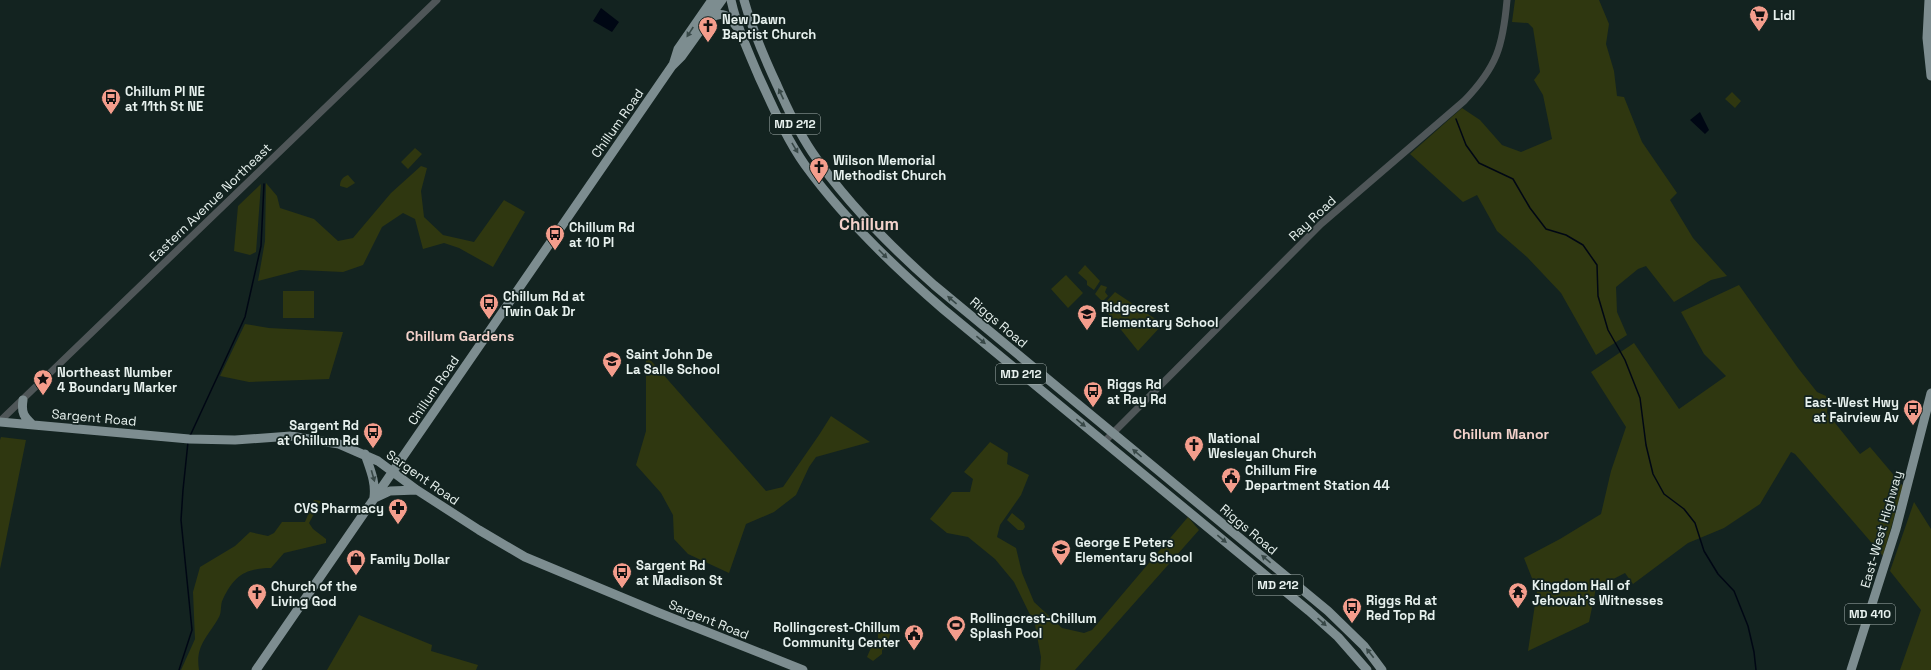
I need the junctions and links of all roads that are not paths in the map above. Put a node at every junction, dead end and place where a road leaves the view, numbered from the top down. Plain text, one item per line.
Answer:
1 (437, 0) edge
2 (712, 0) edge
3 (722, 0) edge
4 (731, 0) edge
5 (744, 0) edge
6 (1507, 0) edge
7 (1929, 1) edge
8 (709, 19) junction
9 (741, 34) junction
10 (672, 66) junction
11 (1931, 76) edge
12 (1931, 393) edge
13 (22, 400) junction
14 (0, 422) edge
15 (33, 425) junction
16 (1112, 432) junction
17 (1104, 442) junction
18 (365, 454) junction
19 (392, 471) junction
20 (416, 490) junction
21 (374, 499) junction
22 (256, 670) edge
23 (803, 670) edge
24 (1367, 670) edge
25 (1382, 670) edge
26 (1851, 670) edge

1 - 13 street, Eastern Avenue Northeast
2 -> 10 main road, Chillum Road
3 - 8 main road, Chillum Road
4 - 9 main road, Riggs Road / MD 212
16 -> 5 main road, Riggs Road / MD 212
6 - 16 street, Ray Road
7 - 11 main road
8 - 9 main road
8 - 10 main road, Chillum Road
9 -> 17 main road, Riggs Road / MD 212
10 - 19 main road, Chillum Road
12 - 26 main road, East-West Highway / MD 410
13 - 14 street, Eastern Avenue Northeast
13 - 15 main road
14 - 15 main road, Sargent Road
15 - 18 main road, Sargent Road
16 - 17 street, Ray Road
25 -> 16 main road, Riggs Road / MD 212
17 -> 24 main road, Riggs Road / MD 212
18 - 19 main road, Sargent Road
18 -> 21 main road
19 - 20 main road, Sargent Road
19 - 21 main road, Chillum Road
20 - 21 main road
20 - 23 main road, Sargent Road
21 - 22 main road, Chillum Road

